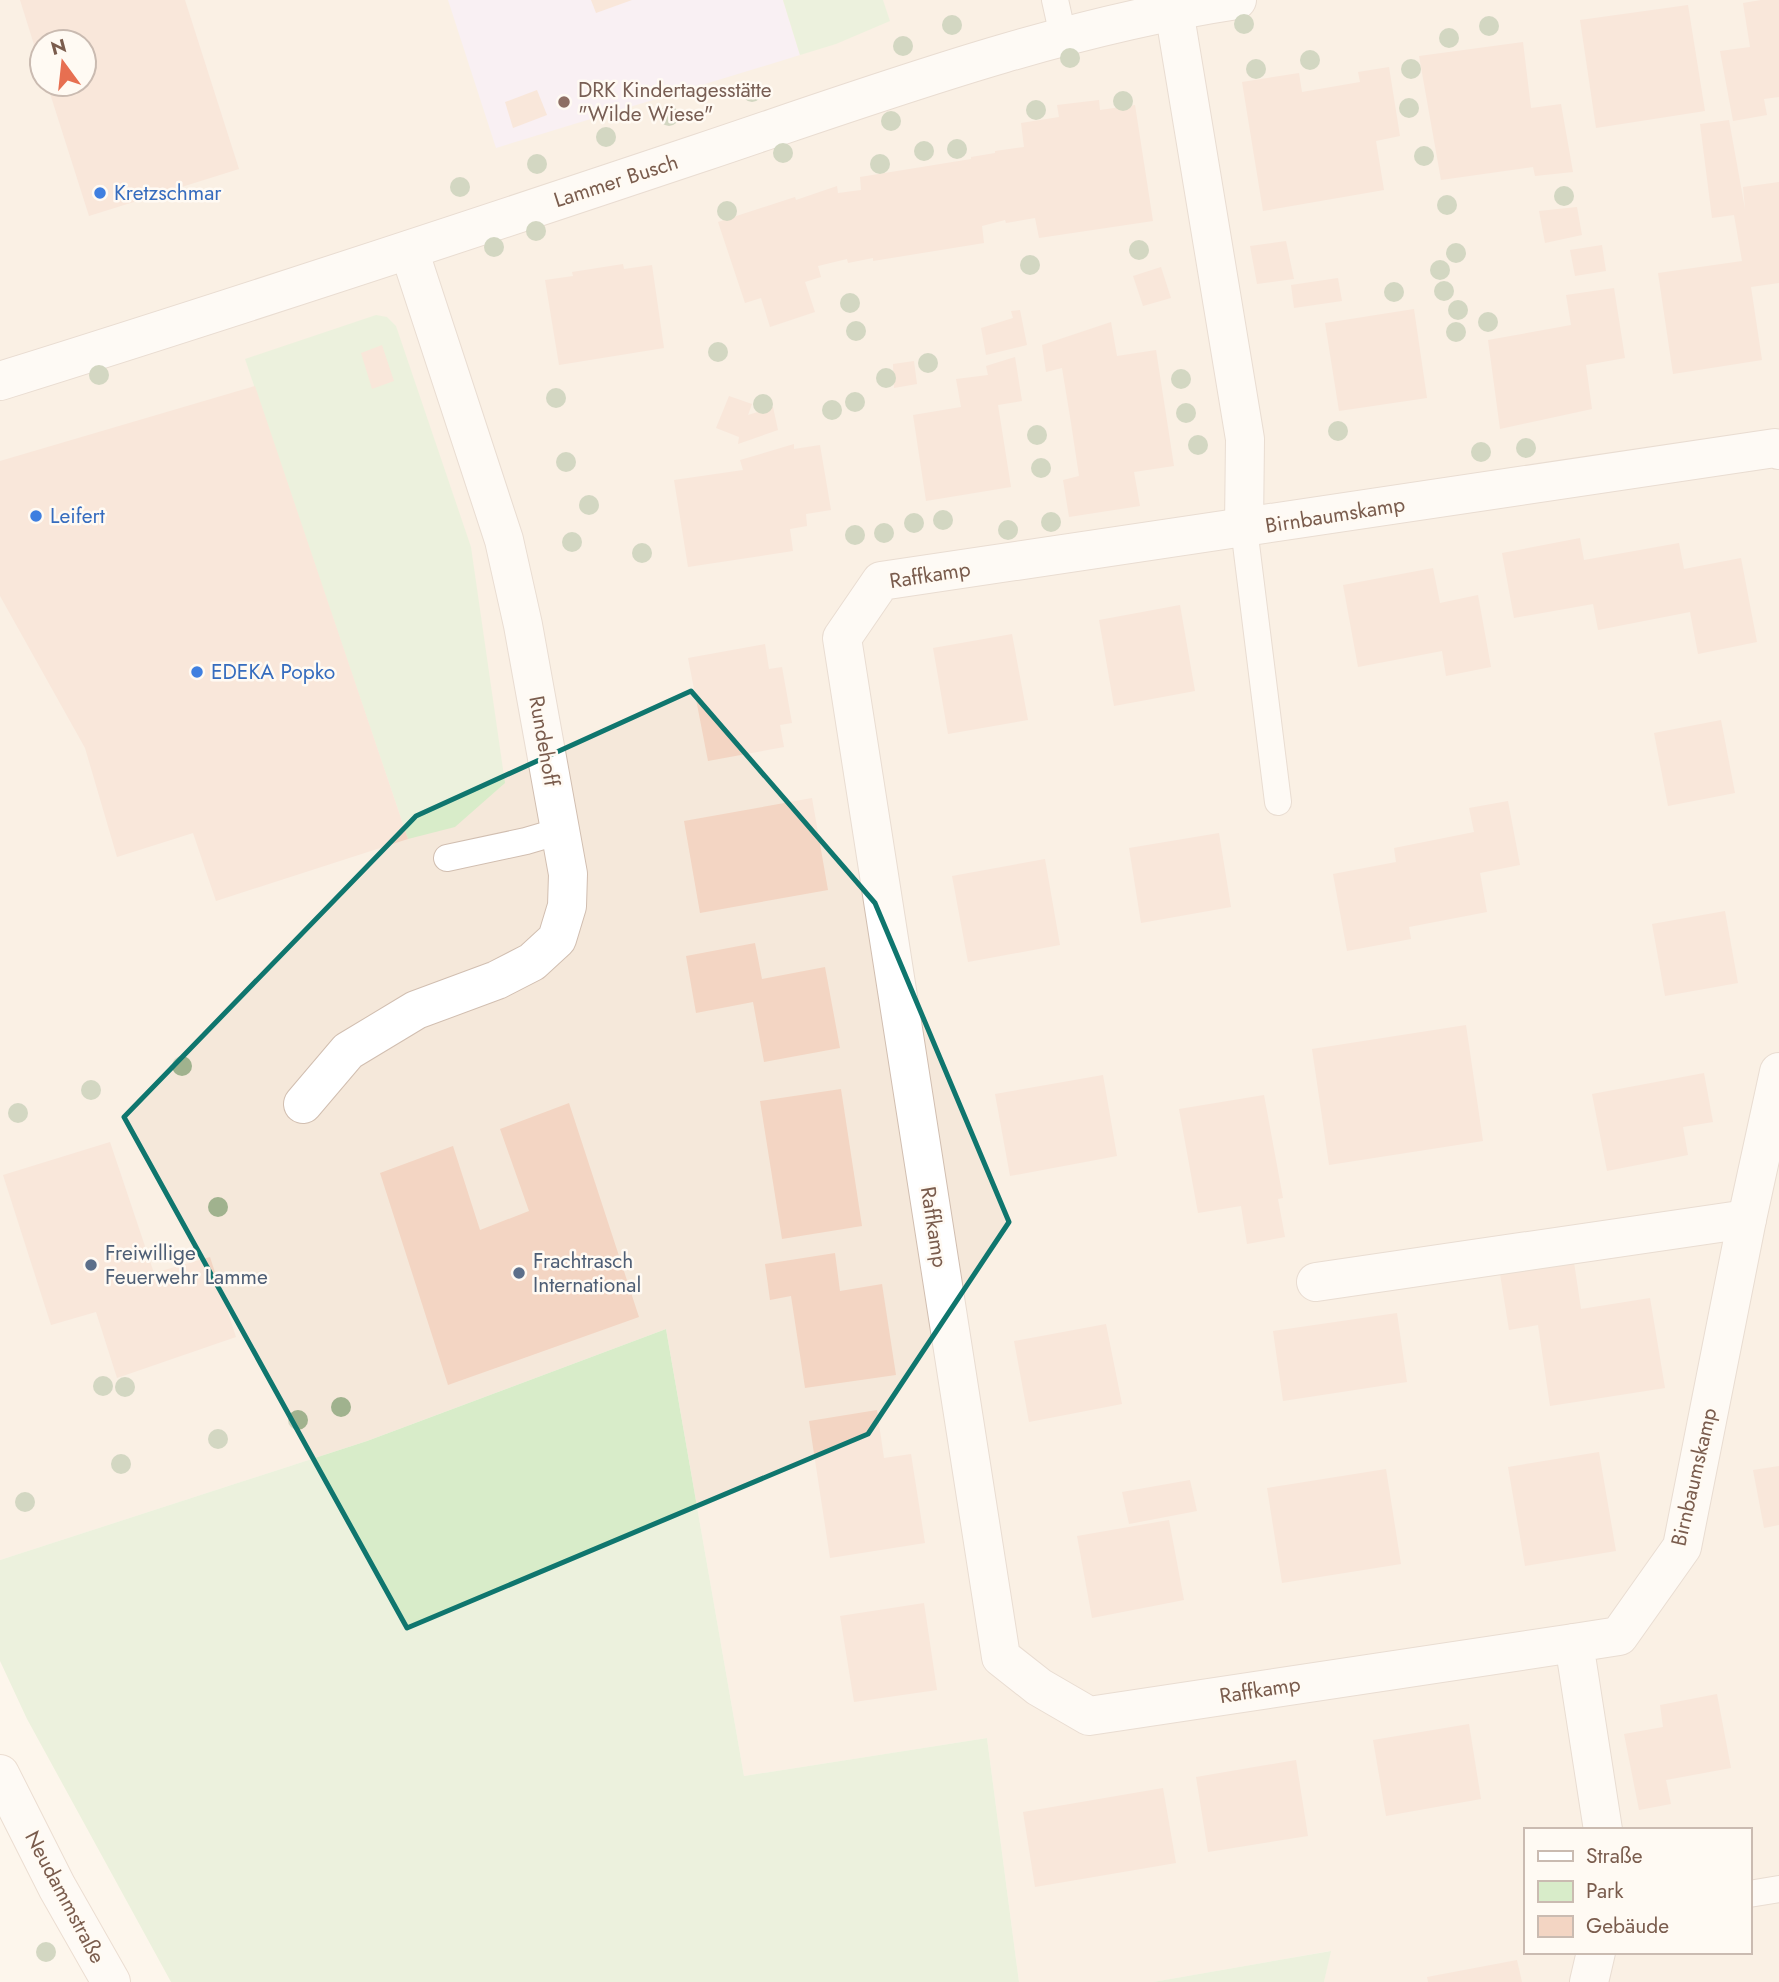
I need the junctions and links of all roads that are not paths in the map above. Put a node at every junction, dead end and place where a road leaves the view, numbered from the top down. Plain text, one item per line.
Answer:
1 (1237, 0) edge
2 (1174, 10) junction
3 (1059, 18) edge
4 (409, 250) junction
5 (0, 381) edge
6 (1779, 450) edge
7 (1244, 528) junction
8 (1278, 802) dead end
9 (560, 831) junction
10 (447, 858) dead end
11 (1779, 1072) edge
12 (303, 1104) dead end
13 (1747, 1219) junction
14 (1316, 1282) dead end
15 (1574, 1643) junction
16 (0, 1774) edge
17 (1603, 1828) edge
18 (1779, 1889) edge
19 (1751, 1894) edge
20 (1596, 1954) edge
21 (111, 1982) edge
22 (1589, 1982) edge

1 - 2 street, Lammer Busch
2 - 3 street, Lammer Busch
2 - 7 street, Birnbaumskamp
3 - 4 street, Lammer Busch
4 - 5 street, Lammer Busch
4 - 9 street, Rundehoff
6 - 7 street, Birnbaumskamp
7 - 8 lane
7 - 15 street, Raffkamp
9 - 10 lane
9 - 12 street, Rundehoff
11 - 13 street, Birnbaumskamp
13 - 14 street
13 - 15 street, Birnbaumskamp
15 - 17 street
16 - 21 street, Neudammstraße
18 - 19 lane
20 - 22 street

